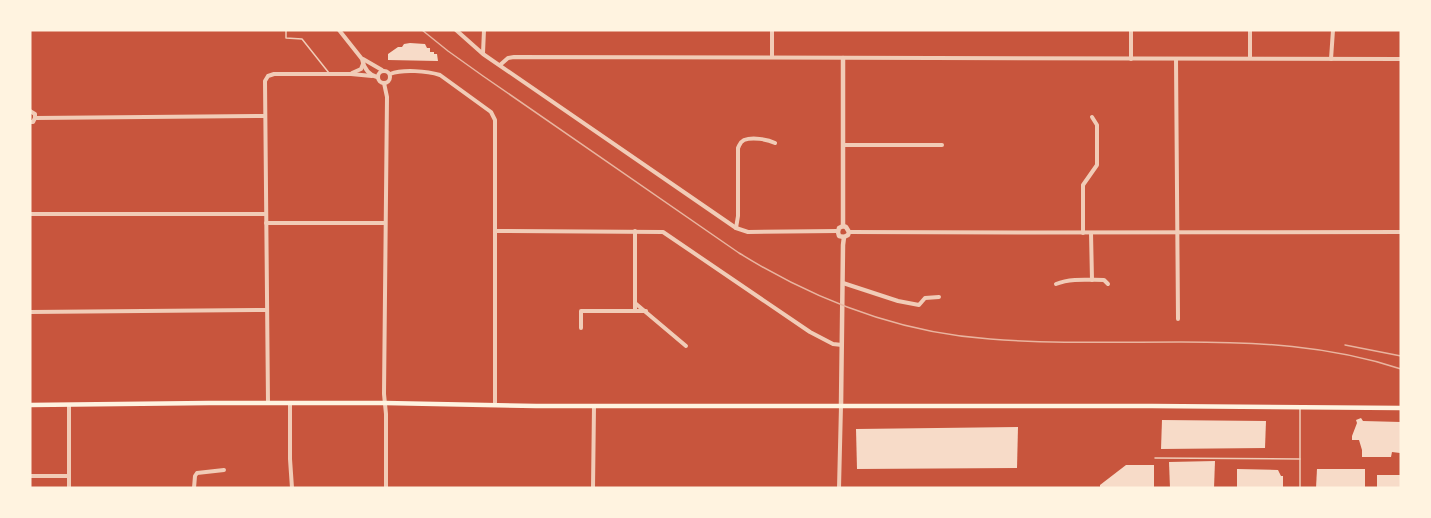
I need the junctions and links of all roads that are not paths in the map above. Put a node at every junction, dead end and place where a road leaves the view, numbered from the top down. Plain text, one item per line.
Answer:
1 (286, 30) edge
2 (339, 30) edge
3 (456, 30) edge
4 (484, 30) edge
5 (772, 30) edge
6 (1131, 30) edge
7 (1251, 30) edge
8 (1333, 30) edge
9 (483, 54) junction
10 (772, 57) junction
11 (843, 58) junction
12 (1250, 58) junction
13 (1131, 59) junction
14 (1176, 59) junction
15 (1331, 59) junction
16 (1401, 59) edge
17 (362, 62) junction
18 (500, 65) junction
19 (383, 70) junction
20 (330, 74) junction
21 (351, 74) junction
22 (390, 74) junction
23 (372, 76) junction
24 (377, 77) junction
25 (384, 83) junction
26 (30, 111) edge
27 (265, 116) junction
28 (1092, 117) dead end
29 (35, 118) junction
30 (30, 122) edge
31 (775, 142) dead end
32 (843, 145) junction
33 (942, 145) dead end
34 (30, 214) edge
35 (266, 214) junction
36 (266, 222) junction
37 (385, 223) junction
38 (843, 226) junction
39 (736, 228) junction
40 (495, 231) junction
41 (634, 231) junction
42 (838, 231) junction
43 (849, 232) junction
44 (1177, 232) junction
45 (1401, 232) edge
46 (1083, 233) junction
47 (1091, 233) junction
48 (844, 237) junction
49 (1092, 280) junction
50 (843, 283) junction
51 (1056, 284) dead end
52 (1108, 284) dead end
53 (939, 297) dead end
54 (635, 302) junction
55 (267, 310) junction
56 (635, 311) junction
57 (646, 311) junction
58 (30, 312) edge
59 (1178, 319) dead end
60 (581, 328) dead end
61 (842, 345) junction
62 (686, 346) dead end
63 (268, 403) junction
64 (290, 403) junction
65 (385, 404) junction
66 (30, 405) edge
67 (69, 405) junction
68 (495, 405) junction
69 (594, 406) junction
70 (841, 406) junction
71 (1300, 407) junction
72 (1401, 408) edge
73 (1155, 458) dead end
74 (1300, 459) junction
75 (224, 470) dead end
76 (30, 476) edge
77 (69, 476) junction
78 (69, 488) edge
79 (194, 488) edge
80 (292, 488) edge
81 (386, 488) edge
82 (593, 488) edge
83 (839, 488) edge
84 (1300, 488) edge

1 - 20 lane
2 - 17 street
3 - 9 street
4 - 9 street
5 - 10 street
6 - 13 street
7 - 12 street
8 - 15 street
9 - 18 street
10 - 11 street
10 - 18 street
11 - 13 street
11 - 32 street
12 - 14 street
12 - 15 street
13 - 14 street
14 - 44 street
15 - 16 street
17 - 19 street
17 - 21 street
17 - 23 street
18 - 39 street
19 - 22 street
19 - 24 street
20 - 21 street
20 - 27 street
21 - 23 street
22 - 25 street
22 - 40 street
23 - 24 street
24 - 25 street
25 - 37 street
26 - 29 street
27 - 29 street
27 - 35 street
28 - 46 street
29 - 30 street
31 - 39 street
32 - 33 street
32 - 38 street
34 - 35 street
35 - 36 street
36 - 37 street
36 - 55 street
37 - 65 street
38 - 42 street
38 - 43 street
39 - 42 street
40 - 41 street
40 - 68 street
41 - 54 street
41 - 61 street
42 - 48 street
43 - 46 street
43 - 48 street
44 - 45 street
44 - 47 street
44 - 59 street
46 - 47 street
47 - 49 street
48 - 50 street
49 - 51 street
49 - 52 street
50 - 53 street
50 - 61 street
54 - 56 street
54 - 57 street
55 - 58 street
55 - 63 street
56 - 57 street
56 - 60 street
57 - 62 street
61 - 70 street
63 - 64 main road
63 - 67 main road
64 - 65 main road
64 - 80 street
65 - 68 main road
65 - 81 street
66 - 67 main road
67 - 77 street
68 - 69 main road
69 - 70 main road
69 - 82 street
70 - 71 main road
70 - 83 street
71 - 72 main road
71 - 74 lane
73 - 74 lane
74 - 84 lane
75 - 79 street
76 - 77 street
77 - 78 street

